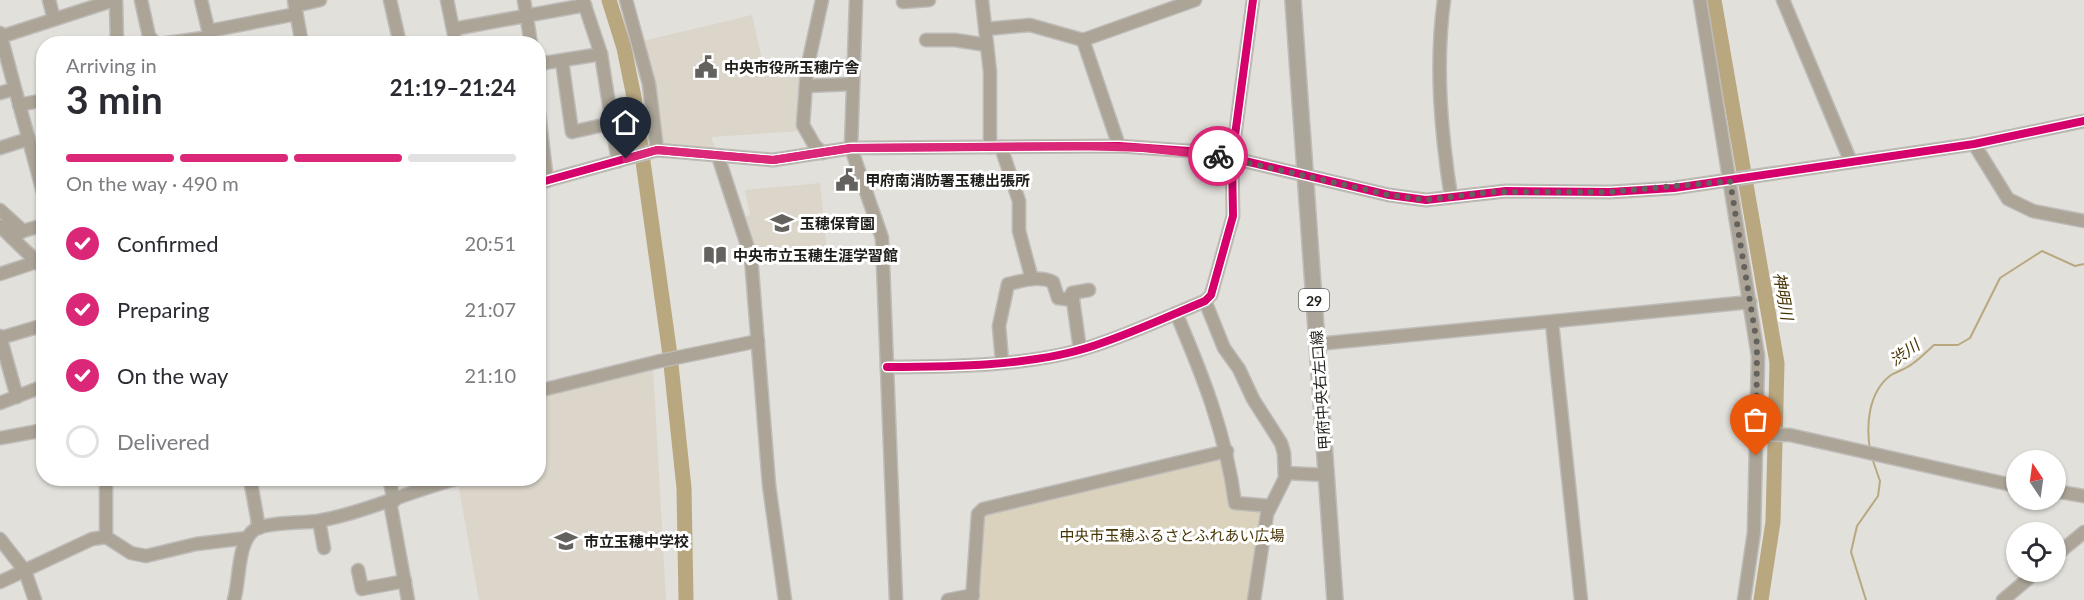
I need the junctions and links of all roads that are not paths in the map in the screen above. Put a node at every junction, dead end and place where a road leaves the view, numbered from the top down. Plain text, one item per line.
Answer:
1 (49, 0) edge
2 (115, 0) edge
3 (141, 0) edge
4 (201, 0) edge
5 (320, 0) edge
6 (390, 0) edge
7 (447, 0) edge
8 (524, 0) edge
9 (626, 0) edge
10 (822, 0) edge
11 (856, 0) edge
12 (929, 0) edge
13 (982, 0) edge
14 (1195, 0) edge
15 (1254, 0) edge
16 (1293, 0) edge
17 (1444, 0) edge
18 (1700, 0) edge
19 (1783, 0) edge
20 (584, 2) edge
21 (903, 2) dead end
22 (295, 6) edge
23 (527, 17) junction
24 (54, 19) junction
25 (986, 29) junction
26 (454, 30) junction
27 (209, 31) junction
28 (0, 35) edge
29 (117, 36) edge
30 (149, 36) edge
31 (210, 36) edge
32 (301, 36) edge
33 (398, 36) edge
34 (455, 36) edge
35 (530, 36) edge
36 (926, 40) dead end
37 (1083, 40) junction
38 (987, 45) junction
39 (601, 54) junction
40 (562, 60) junction
41 (546, 63) edge
42 (852, 84) junction
43 (806, 86) junction
44 (14, 89) junction
45 (0, 93) edge
46 (36, 102) edge
47 (19, 105) junction
48 (2084, 121) edge
49 (612, 123) junction
50 (27, 139) junction
51 (1974, 144) junction
52 (1119, 146) junction
53 (996, 147) junction
54 (0, 148) edge
55 (851, 148) junction
56 (657, 150) junction
57 (823, 153) junction
58 (718, 156) junction
59 (1232, 158) junction
60 (625, 159) junction
61 (1851, 162) junction
62 (36, 169) edge
63 (1305, 175) junction
64 (1733, 180) junction
65 (546, 181) edge
66 (1451, 197) junction
67 (0, 210) edge
68 (2084, 221) edge
69 (0, 226) edge
70 (36, 228) edge
71 (17, 234) junction
72 (36, 260) edge
73 (36, 267) edge
74 (0, 274) edge
75 (1032, 279) junction
76 (1089, 290) dead end
77 (1073, 300) junction
78 (1205, 302) junction
79 (1750, 302) junction
80 (1176, 313) junction
81 (1552, 323) junction
82 (36, 327) edge
83 (0, 337) edge
84 (758, 340) junction
85 (1317, 344) junction
86 (1080, 350) junction
87 (1002, 361) junction
88 (887, 367) junction
89 (36, 389) edge
90 (546, 390) edge
91 (17, 397) junction
92 (0, 403) edge
93 (36, 431) edge
94 (1760, 434) junction
95 (0, 438) edge
96 (1227, 451) junction
97 (1285, 473) junction
98 (1326, 474) junction
99 (2006, 484) edge
100 (106, 486) edge
101 (251, 486) edge
102 (390, 486) edge
103 (431, 486) edge
104 (2066, 493) edge
105 (2084, 496) edge
106 (392, 502) junction
107 (1270, 506) junction
108 (319, 521) junction
109 (259, 528) junction
110 (2084, 532) edge
111 (106, 537) junction
112 (247, 538) junction
113 (0, 539) edge
114 (2066, 547) edge
115 (324, 548) dead end
116 (358, 570) dead end
117 (25, 571) junction
118 (405, 581) junction
119 (0, 582) edge
120 (2024, 582) edge
121 (973, 598) edge
122 (35, 600) edge
123 (234, 600) edge
124 (408, 600) edge
125 (785, 600) edge
126 (896, 600) edge
127 (948, 600) edge
128 (1254, 600) edge
129 (1335, 600) edge
130 (1581, 600) edge
131 (1744, 600) edge
132 (2003, 600) edge

1 - 24 street
2 - 24 street
2 - 29 street
3 - 30 street
4 - 27 street
5 - 22 street
6 - 33 street
7 - 26 street
8 - 23 street
9 - 56 street
10 - 43 street
11 - 42 street
12 - 21 street
13 - 25 street
14 - 37 street
15 - 59 street
16 - 63 main road, 甲府中央右左口線 / 29
17 - 66 street
18 - 64 street
19 - 61 street
20 - 23 street
20 - 39 street
22 - 27 street
22 - 32 street
23 - 26 street
23 - 35 street
24 - 28 street
25 - 37 street
25 - 38 street
26 - 34 street
27 - 31 street
28 - 44 street
36 - 38 street
37 - 52 street
38 - 53 street
39 - 40 street
39 - 49 street
40 - 41 street
40 - 49 street
42 - 43 street
42 - 55 street
43 - 57 street
44 - 45 street
44 - 47 street
46 - 47 street
47 - 50 street
48 - 51 street
49 - 60 street
50 - 54 street
50 - 62 street
51 - 61 street
51 - 68 street
52 - 53 street
52 - 59 street
53 - 55 street
53 - 75 street
55 - 57 street
55 - 88 street
56 - 58 street
56 - 60 street
57 - 58 street
58 - 84 street
59 - 63 street
59 - 78 street
60 - 65 street
61 - 64 street
63 - 66 street
63 - 85 main road, 甲府中央右左口線 / 29
64 - 66 street
64 - 79 street
67 - 71 street
69 - 71 street
70 - 71 street
71 - 72 street
73 - 74 street
75 - 77 street
75 - 87 street
76 - 77 street
77 - 86 street
78 - 80 street
78 - 97 street
79 - 81 street
79 - 94 street
80 - 86 street
80 - 96 street
81 - 85 street
81 - 130 street
82 - 83 street
83 - 91 street
84 - 90 street
84 - 125 street
85 - 98 main road, 甲府中央右左口線 / 29
86 - 87 street
87 - 88 street
88 - 126 street
89 - 91 street
91 - 92 street
93 - 95 street
94 - 99 street
94 - 131 street
96 - 107 street
96 - 121 street
97 - 98 street
97 - 107 street
98 - 129 main road, 甲府中央右左口線 / 29
100 - 111 street
101 - 109 street
102 - 106 street
103 - 106 street
104 - 105 street
106 - 108 street
106 - 118 street
107 - 128 street
108 - 109 street
108 - 115 street
109 - 112 street
110 - 114 street
111 - 112 street
111 - 117 street
112 - 123 street
113 - 117 street
116 - 118 street
117 - 119 street
117 - 122 street
118 - 124 street
120 - 132 street
121 - 127 street

